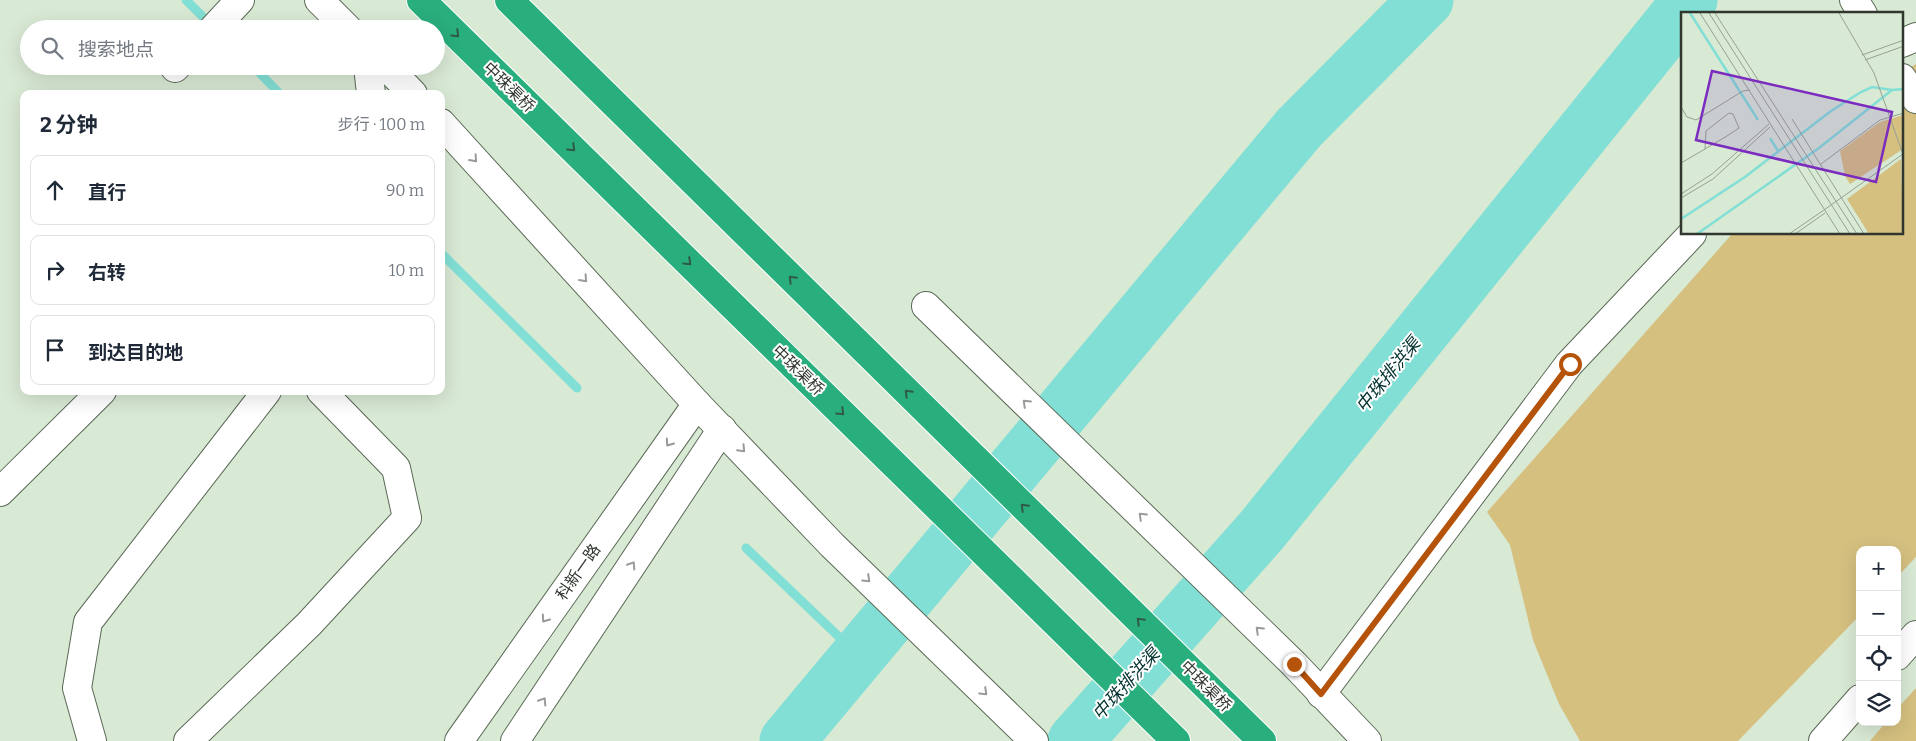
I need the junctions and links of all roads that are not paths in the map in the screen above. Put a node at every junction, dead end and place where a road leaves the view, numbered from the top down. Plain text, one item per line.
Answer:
1 (240, 0) edge
2 (319, 0) edge
3 (421, 0) edge
4 (509, 0) edge
5 (1854, 0) edge
6 (1861, 12) edge
7 (221, 20) edge
8 (339, 20) edge
9 (441, 20) edge
10 (445, 24) edge
11 (1916, 37) edge
12 (1904, 42) edge
13 (369, 75) edge
14 (395, 75) edge
15 (1904, 81) edge
16 (371, 90) edge
17 (409, 90) edge
18 (1916, 99) edge
19 (445, 127) edge
20 (1691, 235) edge
21 (926, 306) dead end
22 (98, 395) edge
23 (264, 395) edge
24 (325, 395) edge
25 (698, 404) junction
26 (722, 429) junction
27 (0, 492) edge
28 (1916, 634) edge
29 (1901, 651) edge
30 (1321, 694) junction
31 (1856, 704) edge
32 (92, 741) edge
33 (188, 741) edge
34 (459, 741) edge
35 (515, 741) edge
36 (1034, 741) edge
37 (1176, 741) edge
38 (1262, 741) edge
39 (1367, 741) edge
40 (1823, 741) edge

1 - 7 street
2 - 8 street
3 -> 9 highway, 中珠渠桥
38 -> 4 highway, 中珠渠桥
5 - 6 street
10 -> 37 highway, 中珠渠桥
11 - 12 street
13 - 16 street
14 - 17 street
15 - 18 street
19 -> 25 street
20 - 30 street
30 -> 21 street
22 - 27 street
23 - 32 street
24 - 33 street
25 - 26 street
25 -> 34 street, 科新一路
35 -> 26 street
26 -> 36 street
28 - 29 street
30 - 39 street
31 - 40 street

